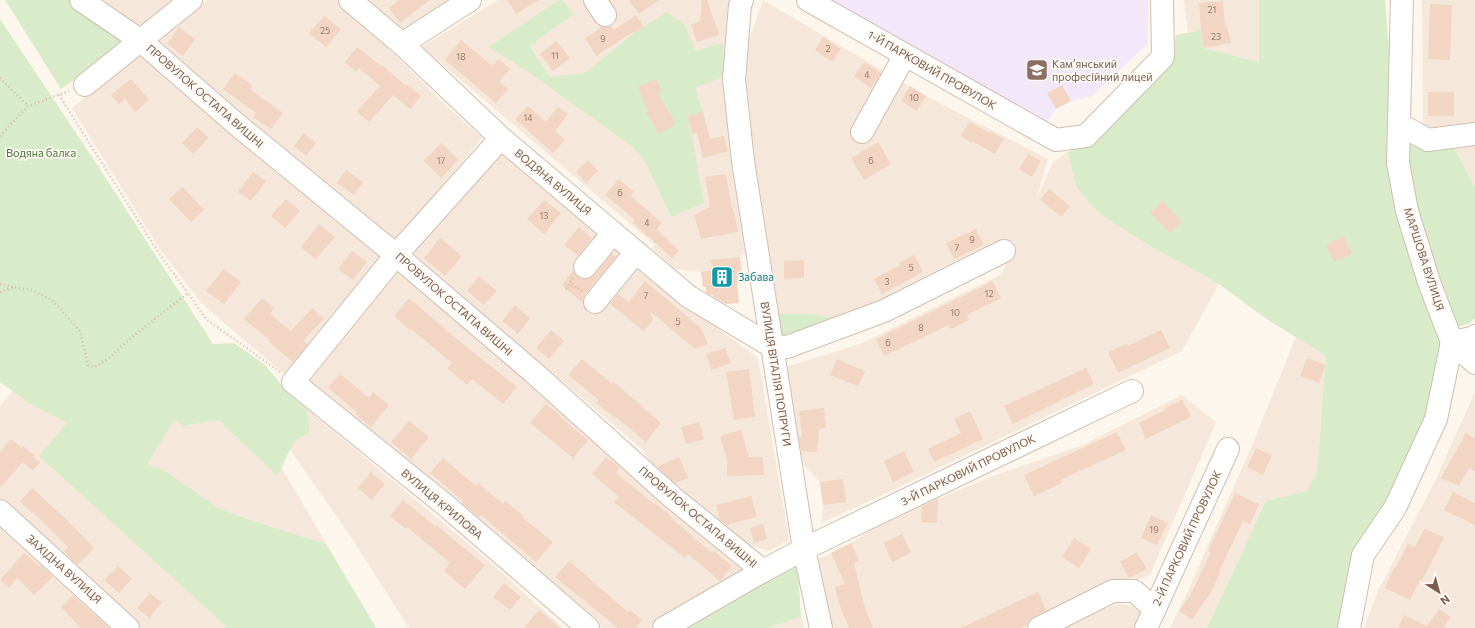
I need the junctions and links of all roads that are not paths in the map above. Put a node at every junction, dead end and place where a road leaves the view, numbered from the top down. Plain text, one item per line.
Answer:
1 (81, 0) edge
2 (191, 0) edge
3 (350, 0) edge
4 (470, 0) edge
5 (742, 0) edge
6 (808, 0) edge
7 (1162, 0) edge
8 (1402, 0) edge
9 (142, 41) junction
10 (402, 44) junction
11 (905, 55) junction
12 (85, 86) road end
13 (1399, 124) junction
14 (862, 132) dead end
15 (1475, 134) edge
16 (501, 138) junction
17 (614, 233) junction
18 (1004, 251) dead end
19 (636, 252) junction
20 (396, 255) junction
21 (585, 267) dead end
22 (595, 302) dead end
23 (1475, 336) edge
24 (1452, 342) junction
25 (771, 346) junction
26 (1475, 363) edge
27 (1132, 391) dead end
28 (1228, 449) dead end
29 (0, 511) edge
30 (804, 549) junction
31 (763, 571) junction
32 (1150, 618) edge
33 (128, 628) edge
34 (588, 628) edge
35 (664, 628) edge
36 (820, 628) edge
37 (1040, 628) edge
38 (1349, 628) edge

1 - 9 street, ПРОВУЛОК ОСТАПА ВИШНІ
2 - 9 street
3 - 10 street, ВОДЯНА ВУЛИЦЯ
4 - 10 street
5 - 25 street, ВУЛИЦЯ ВІТАЛІЯ ПОПРУГИ
6 - 11 street, 1-Й ПАРКОВИЙ ПРОВУЛОК
7 - 11 street, 1-Й ПАРКОВИЙ ПРОВУЛОК
8 - 13 street, МАРШОВА ВУЛИЦЯ
9 - 12 street
9 - 20 street, ПРОВУЛОК ОСТАПА ВИШНІ
10 - 16 street, ВОДЯНА ВУЛИЦЯ
11 - 14 street
13 - 15 street
13 - 24 street, МАРШОВА ВУЛИЦЯ
16 - 17 street, ВОДЯНА ВУЛИЦЯ
16 - 20 street
17 - 19 street, ВОДЯНА ВУЛИЦЯ
17 - 21 street
18 - 25 street
19 - 22 street
19 - 25 street, ВОДЯНА ВУЛИЦЯ
20 - 31 street, ПРОВУЛОК ОСТАПА ВИШНІ
20 - 34 street, ВУЛИЦЯ КРИЛОВА
23 - 24 street
24 - 26 street, МАРШОВА ВУЛИЦЯ
24 - 38 street
25 - 30 street, ВУЛИЦЯ ВІТАЛІЯ ПОПРУГИ
27 - 30 street, 3-Й ПАРКОВИЙ ПРОВУЛОК
28 - 32 street, 2-Й ПАРКОВИЙ ПРОВУЛОК
29 - 33 street, ЗАХІДНА ВУЛИЦЯ
30 - 31 street, 3-Й ПАРКОВИЙ ПРОВУЛОК
30 - 36 street, ВУЛИЦЯ ВІТАЛІЯ ПОПРУГИ
31 - 35 street, 3-Й ПАРКОВИЙ ПРОВУЛОК
32 - 37 street

